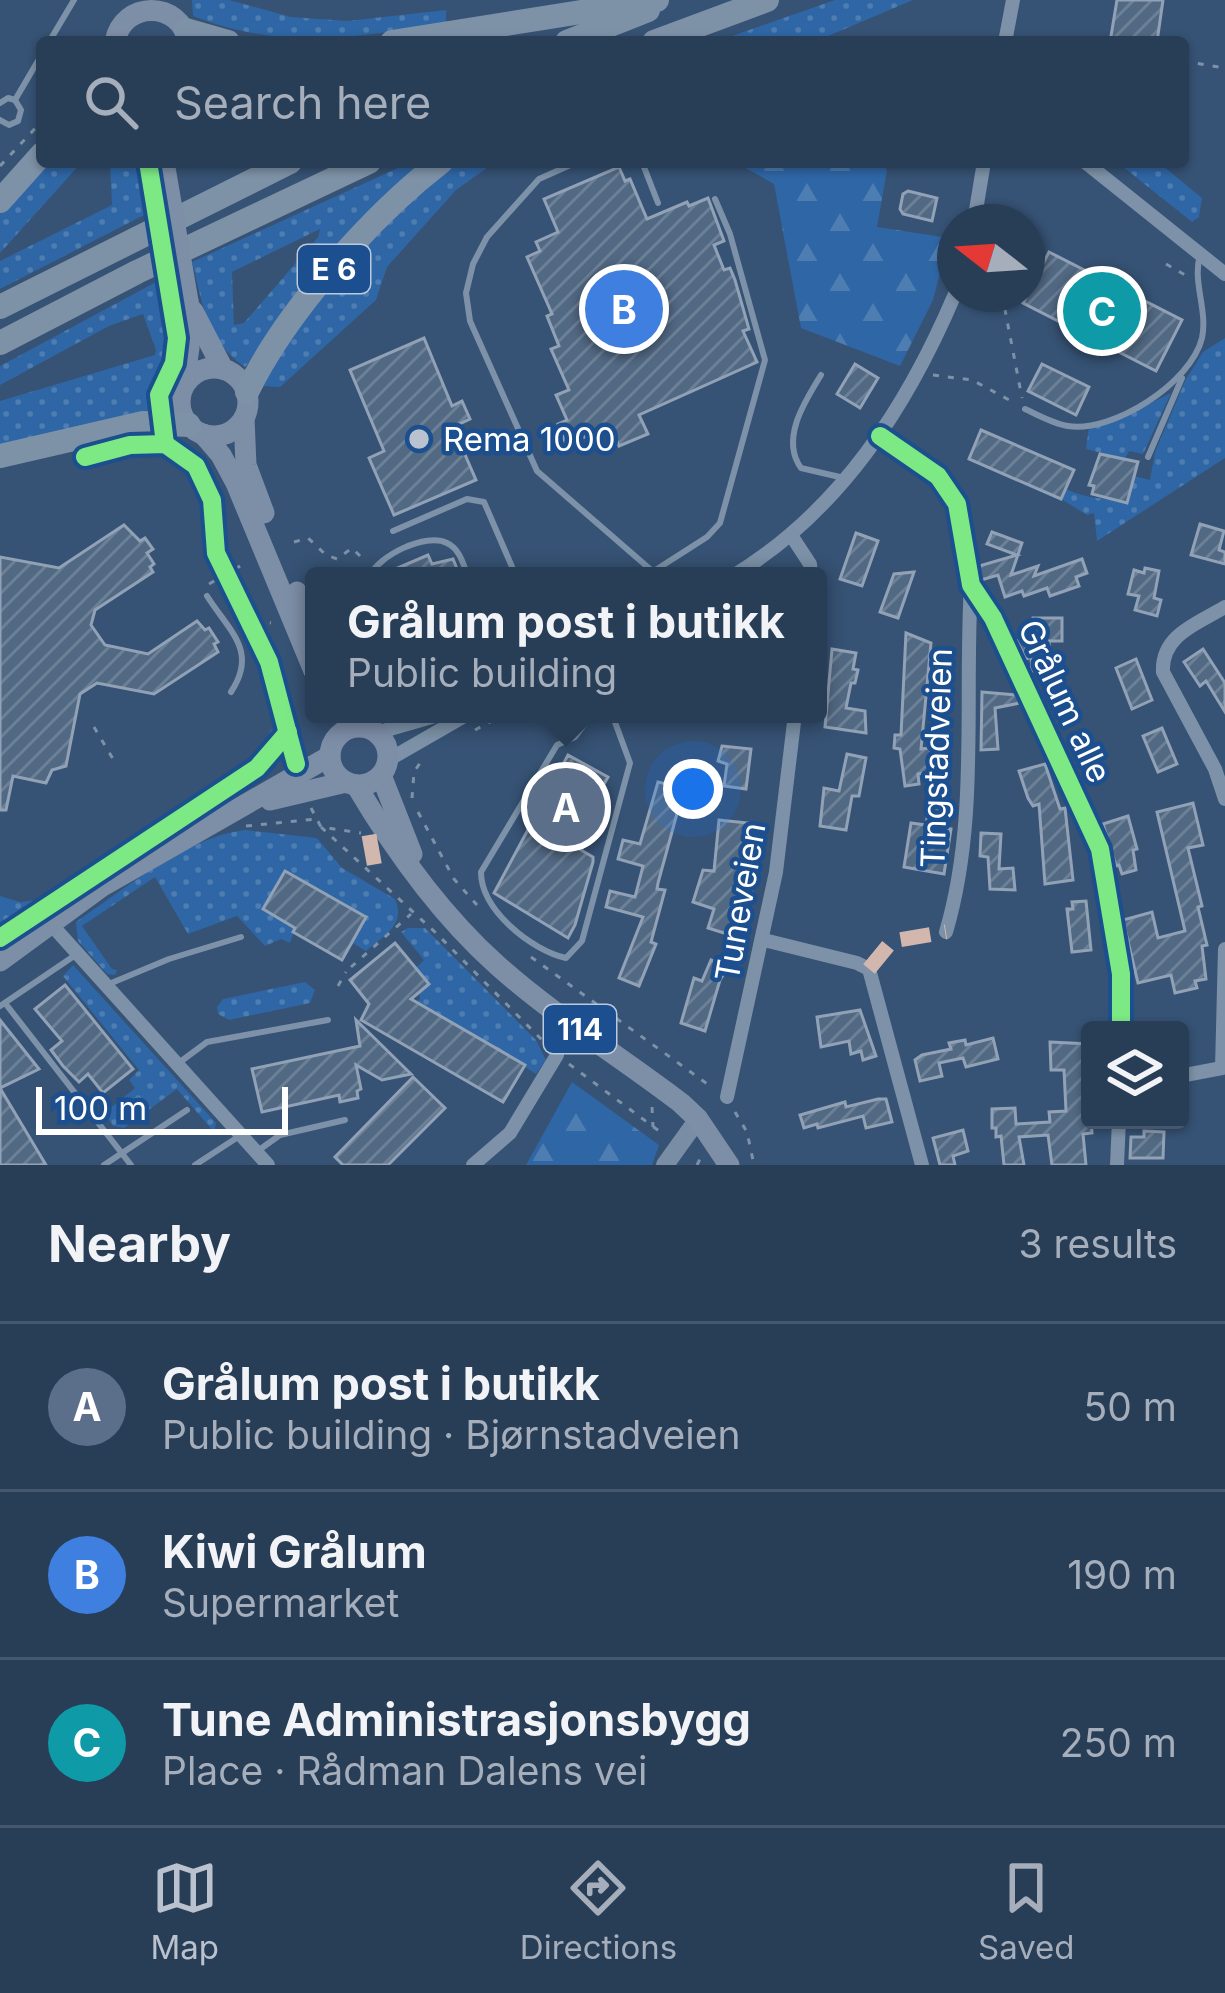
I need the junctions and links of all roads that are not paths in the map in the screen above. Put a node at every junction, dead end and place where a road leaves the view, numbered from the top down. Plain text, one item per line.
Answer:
1 (74, 0) edge
2 (657, 0) edge
3 (672, 0) edge
4 (767, 0) edge
5 (1013, 0) edge
6 (136, 5) edge
7 (181, 22) edge
8 (53, 36) edge
9 (116, 36) edge
10 (214, 36) edge
11 (430, 36) edge
12 (582, 36) edge
13 (671, 36) edge
14 (1006, 36) edge
15 (36, 64) edge
16 (15, 100) junction
17 (0, 103) edge
18 (0, 120) edge
19 (36, 161) edge
20 (165, 168) edge
21 (278, 168) edge
22 (356, 168) edge
23 (434, 168) edge
24 (564, 168) edge
25 (644, 168) edge
26 (983, 168) edge
27 (1092, 168) edge
28 (715, 199) dead end
29 (0, 200) edge
30 (658, 203) dead end
31 (977, 204) edge
32 (1201, 255) junction
33 (1225, 274) edge
34 (0, 307) edge
35 (946, 312) edge
36 (186, 339) junction
37 (0, 343) edge
38 (223, 369) junction
39 (1184, 374) junction
40 (821, 375) dead end
41 (183, 388) junction
42 (245, 405) junction
43 (1025, 409) road end
44 (196, 430) junction
45 (880, 436) junction
46 (0, 456) edge
47 (1148, 458) dead end
48 (848, 478) junction
49 (393, 531) dead end
50 (791, 535) junction
51 (379, 567) edge
52 (464, 567) edge
53 (512, 567) edge
54 (648, 567) edge
55 (666, 567) edge
56 (746, 567) edge
57 (810, 567) edge
58 (971, 585) junction
59 (205, 592) road end
60 (1225, 607) edge
61 (305, 608) edge
62 (305, 649) edge
63 (231, 692) dead end
64 (331, 723) edge
65 (454, 723) edge
66 (585, 723) edge
67 (615, 723) edge
68 (794, 723) edge
69 (364, 725) edge
70 (333, 746) junction
71 (384, 767) junction
72 (351, 784) junction
73 (1225, 799) edge
74 (229, 812) junction
75 (430, 892) junction
76 (50, 923) junction
77 (946, 932) dead end
78 (241, 937) dead end
79 (764, 940) junction
80 (1225, 949) edge
81 (77, 953) junction
82 (2, 956) edge
83 (106, 986) junction
84 (3, 1005) edge
85 (328, 1020) dead end
86 (1121, 1021) edge
87 (557, 1055) road end
88 (177, 1064) junction
89 (1224, 1069) edge
90 (1189, 1075) edge
91 (728, 1097) road end
92 (187, 1110) dead end
93 (345, 1120) dead end
94 (698, 1120) junction
95 (1119, 1129) edge
96 (241, 1136) junction
97 (256, 1153) junction
98 (121, 1154) junction
99 (104, 1165) edge
100 (130, 1165) edge
101 (195, 1165) edge
102 (268, 1165) edge
103 (473, 1165) edge
104 (665, 1165) edge
105 (729, 1165) edge
106 (922, 1165) edge
107 (1117, 1165) edge

1 - 8 lane
2 - 11 highway
3 - 12 highway
4 - 13 highway
5 - 14 street
6 - 7 main road
6 - 9 main road
7 - 10 highway
15 - 16 lane
16 - 17 lane
16 - 18 lane
19 - 29 highway
20 - 36 main road, bridge
21 - 34 highway
22 - 37 highway, E 6
23 - 42 highway, E 6
24 - 54 lane
25 - 30 lane
26 - 31 street
27 - 32 street
28 - 55 lane
32 - 33 street
32 - 39 lane
35 - 45 street
36 - 38 main road
36 - 41 main road
38 - 41 main road
38 - 42 main road
39 - 43 lane
39 - 47 lane
40 - 48 lane
41 - 44 main road
42 - 44 main road
42 - 61 main road
44 - 46 highway
44 - 62 main road
45 - 48 street
45 - 58 street, Grålum alle
48 - 50 street
49 - 53 lane
50 - 56 street
50 - 57 street
51 - 52 lane
58 - 77 street, Tingstadveien
58 - 86 street, Grålum alle
59 - 63 lane
60 - 73 street
64 - 70 main road, 114
65 - 71 street
66 - 67 lane
68 - 79 street, Tuneveien
69 - 70 main road
69 - 71 main road, 114
70 - 72 main road, 114
70 - 74 main road
71 - 72 main road
71 - 75 main road, 114
72 - 74 main road
72 - 75 main road, 114
74 - 76 main road
75 - 94 main road, 114
76 - 81 street
76 - 82 main road
78 - 83 lane
79 - 91 street, Tuneveien
79 - 106 street
80 - 89 street
81 - 83 street
81 - 84 lane
83 - 88 street
84 - 98 lane
85 - 88 lane
87 - 103 street
88 - 96 street
89 - 90 street
92 - 98 lane
93 - 97 lane
94 - 104 main road
94 - 105 main road, 114
95 - 107 street
96 - 97 street
96 - 101 lane
97 - 102 street
98 - 99 lane
98 - 100 lane

